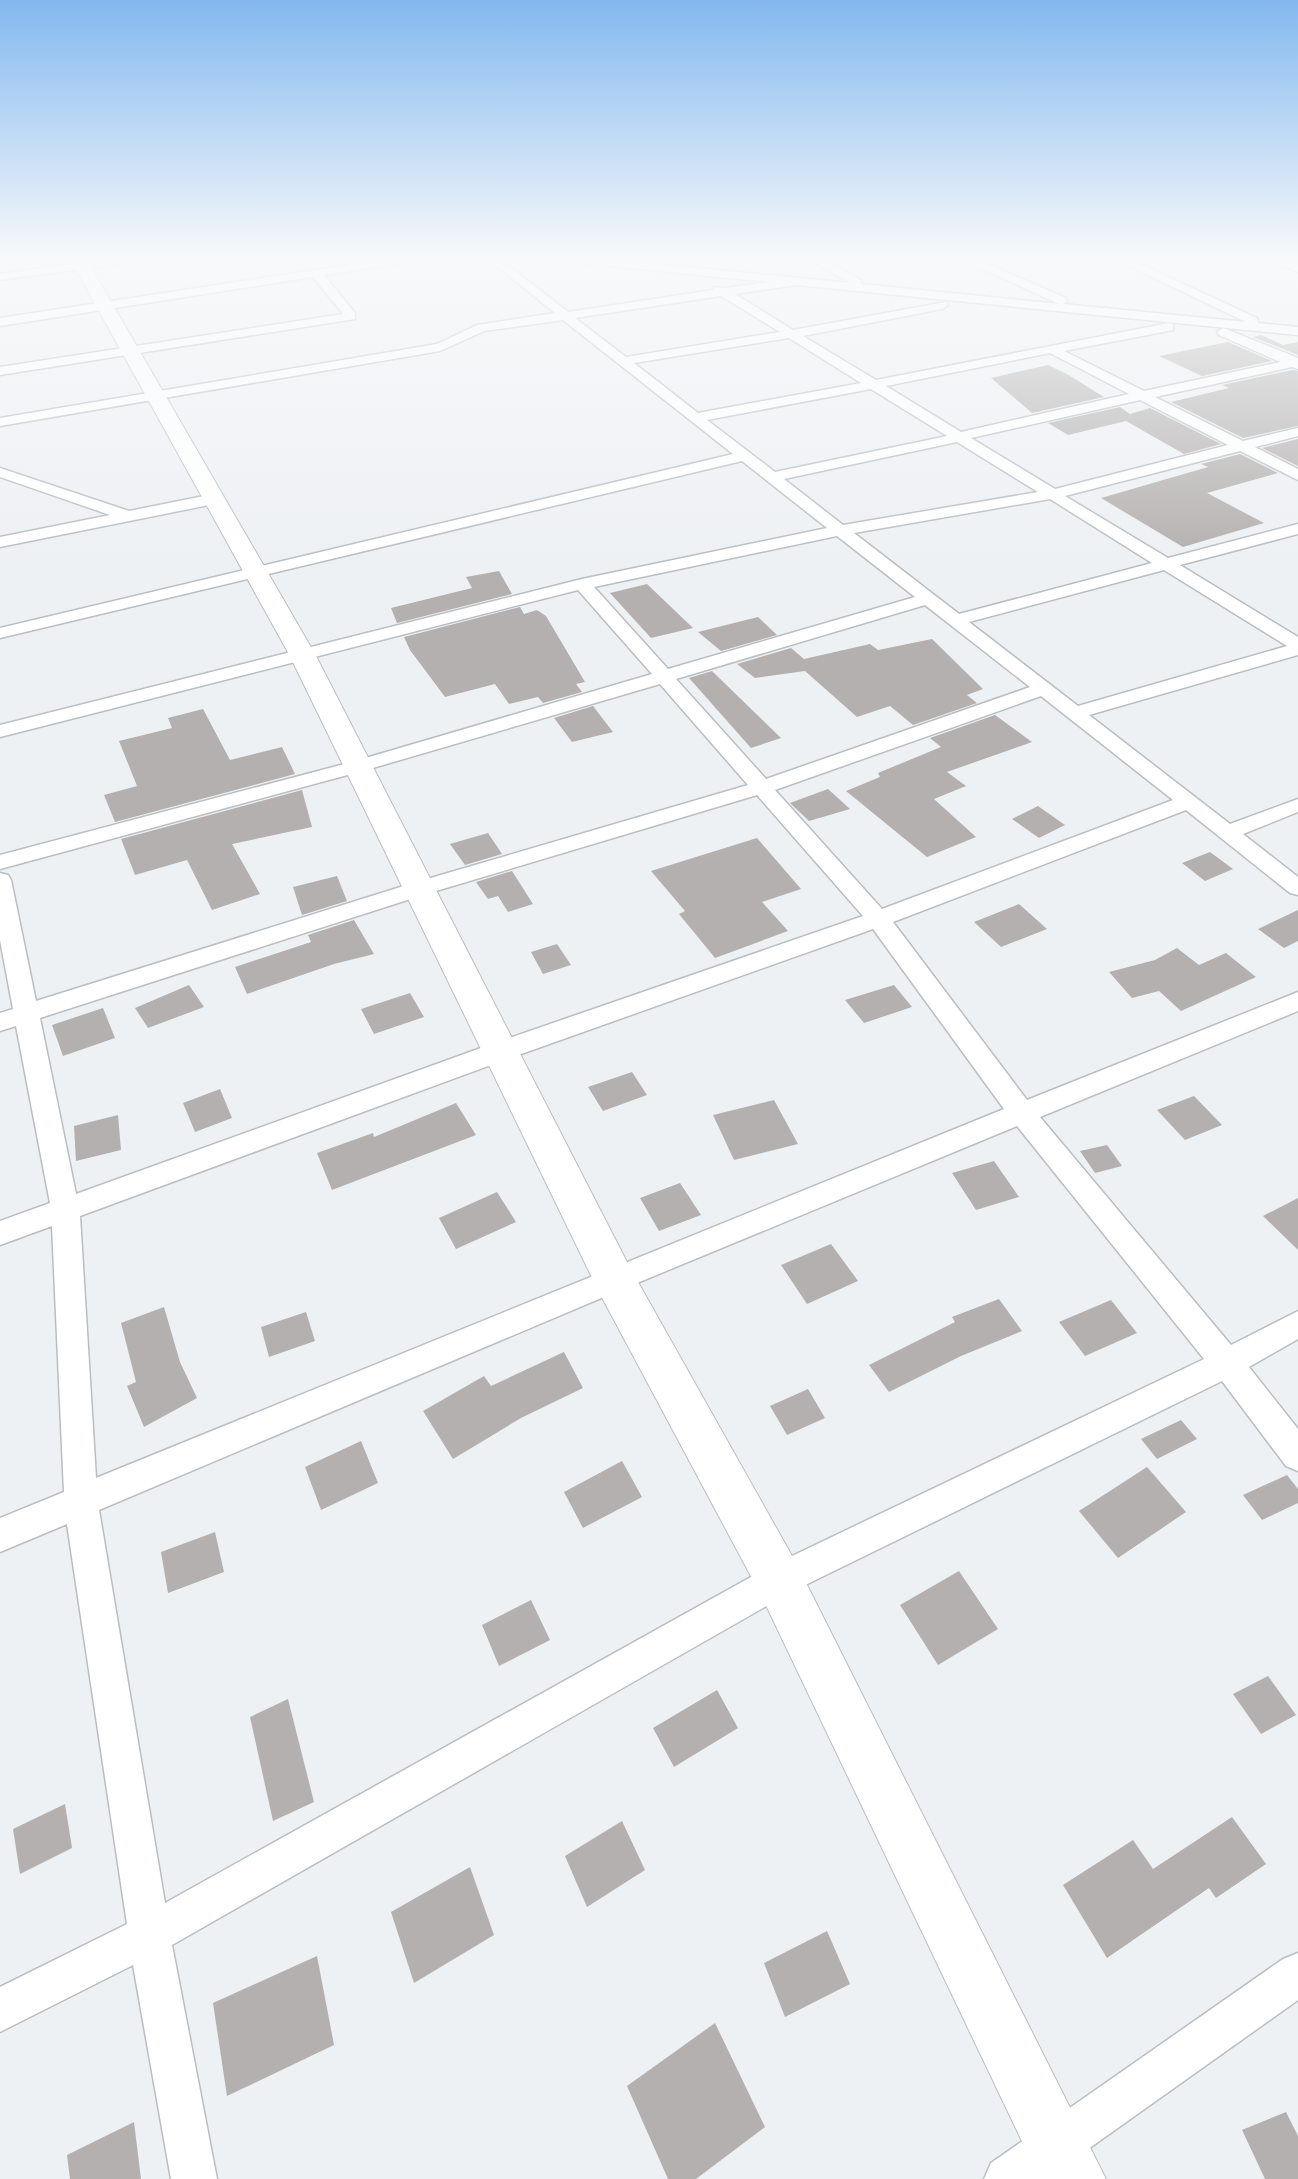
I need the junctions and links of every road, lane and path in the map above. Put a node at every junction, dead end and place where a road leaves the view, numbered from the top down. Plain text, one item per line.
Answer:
1 (84, 357) edge
2 (133, 357) edge
3 (384, 357) edge
4 (618, 357) edge
5 (650, 357) edge
6 (829, 357) edge
7 (1015, 357) edge
8 (1066, 357) edge
9 (623, 361) junction
10 (1297, 363) edge
11 (0, 371) edge
12 (876, 386) junction
13 (1142, 395) junction
14 (155, 396) junction
15 (695, 418) junction
16 (0, 422) edge
17 (1298, 432) edge
18 (960, 437) junction
19 (1242, 446) junction
20 (743, 456) junction
21 (0, 472) edge
22 (1298, 475) edge
23 (770, 478) junction
24 (1053, 494) junction
25 (214, 499) junction
26 (127, 516) junction
27 (1298, 529) edge
28 (837, 531) junction
29 (0, 542) edge
30 (1167, 565) junction
31 (255, 571) junction
32 (582, 584) junction
33 (928, 599) junction
34 (956, 620) junction
35 (0, 632) edge
36 (1298, 647) edge
37 (303, 656) junction
38 (662, 676) junction
39 (1044, 689) junction
40 (1074, 713) junction
41 (0, 731) edge
42 (359, 766) junction
43 (760, 788) junction
44 (1188, 802) junction
45 (1298, 805) edge
46 (1227, 833) junction
47 (0, 862) edge
48 (0, 880) edge
49 (1298, 888) edge
50 (418, 890) junction
51 (878, 919) junction
52 (1298, 1000) edge
53 (13, 1018) edge
54 (500, 1051) junction
55 (1021, 1112) junction
56 (65, 1209) junction
57 (0, 1233) edge
58 (614, 1279) junction
59 (1298, 1324) edge
60 (1227, 1363) junction
61 (1298, 1455) edge
62 (81, 1502) junction
63 (0, 1535) edge
64 (779, 1580) junction
65 (149, 1935) junction
66 (1298, 1975) edge
67 (0, 2010) edge
68 (1066, 2161) edge
69 (194, 2179) edge
70 (1007, 2179) edge

1 - 11 street
2 - 14 street
3 - 14 street
4 - 9 street
5 - 9 street
6 - 12 street
7 - 12 street
8 - 13 street
9 - 15 street
10 - 13 street
12 - 15 street
12 - 18 street
13 - 18 street
13 - 19 street
14 - 16 street
14 - 25 street
15 - 20 street
17 - 19 street
18 - 23 street
18 - 24 street
19 - 22 street
19 - 24 street
20 - 23 street
20 - 31 street
21 - 26 street
23 - 28 street
24 - 28 street
24 - 30 street
25 - 26 street
25 - 31 street
26 - 29 street
27 - 30 street
28 - 32 street
28 - 33 street
30 - 34 street
30 - 36 street
31 - 35 street
31 - 37 street
32 - 37 street
32 - 38 street
33 - 34 street
33 - 38 street
34 - 39 street
36 - 40 street
37 - 41 street
37 - 42 street
38 - 42 street
38 - 43 street
39 - 40 street
39 - 43 street
40 - 44 street
42 - 47 street
42 - 50 street
43 - 50 street
43 - 51 street
44 - 46 street
44 - 51 street
45 - 46 street
46 - 49 street
48 - 53 street
50 - 53 street
50 - 54 street
51 - 54 street
51 - 55 street
52 - 55 street
53 - 56 street
54 - 56 street
54 - 58 street
55 - 58 street
55 - 60 street
56 - 57 street
56 - 62 street
58 - 62 street
58 - 64 street
59 - 60 street
60 - 61 street
60 - 64 street
62 - 63 street
62 - 65 street
64 - 65 street
64 - 68 street
65 - 67 street
65 - 69 street
66 - 68 street
68 - 70 street

